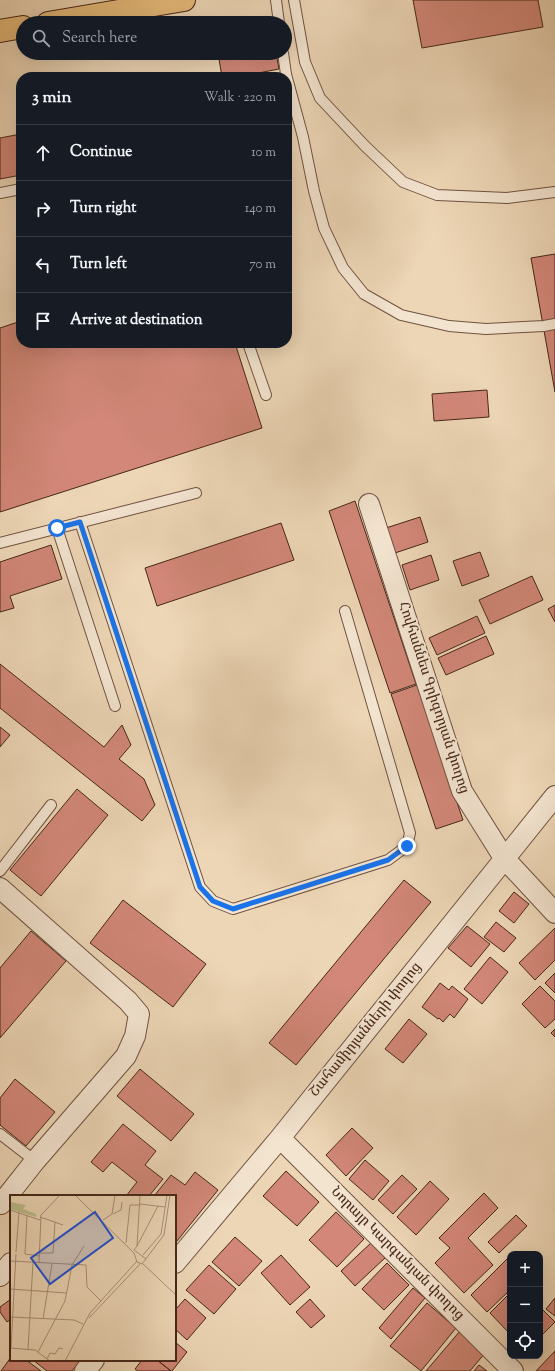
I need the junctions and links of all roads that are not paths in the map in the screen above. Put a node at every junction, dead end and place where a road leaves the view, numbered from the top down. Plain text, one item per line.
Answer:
1 (184, 0) edge
2 (276, 0) edge
3 (294, 0) edge
4 (89, 16) edge
5 (278, 16) edge
6 (16, 28) edge
7 (0, 31) edge
8 (284, 60) edge
9 (286, 72) edge
10 (292, 96) edge
11 (16, 190) edge
12 (555, 192) edge
13 (0, 194) edge
14 (555, 324) edge
15 (250, 348) edge
16 (266, 395) dead end
17 (196, 493) dead end
18 (369, 504) dead end
19 (80, 522) junction
20 (57, 528) junction
21 (0, 543) edge
22 (346, 612) dead end
23 (115, 706) dead end
24 (555, 796) edge
25 (52, 805) dead end
26 (504, 858) junction
27 (0, 871) edge
28 (0, 888) edge
29 (555, 913) edge
30 (0, 1134) edge
31 (280, 1138) junction
32 (35, 1162) junction
33 (12, 1195) edge
34 (10, 1197) edge
35 (4, 1206) edge
36 (176, 1263) edge
37 (93, 1361) edge
38 (85, 1371) edge
39 (513, 1371) edge

1 - 4 main road
2 - 5 lane
3 - 12 lane
6 - 7 main road
8 - 9 lane
10 - 14 lane
11 - 13 lane
15 - 16 lane
17 - 19 lane
18 - 26 street, Հովհաննես Գրիգորյան փողոց
19 - 20 lane
19 - 22 lane
20 - 21 lane
20 - 23 lane
24 - 26 street, Շահամիրյանների փողոց
25 - 27 lane
26 - 29 street, Հովհաննես Գրիգորյան փողոց
26 - 31 street, Շահամիրյանների փողոց
28 - 32 street
30 - 32 lane
31 - 36 street, Շահամիրյանների փողոց
31 - 39 street, Նորայր Կարգանյան փողոց
32 - 33 street
34 - 35 street
37 - 38 street

